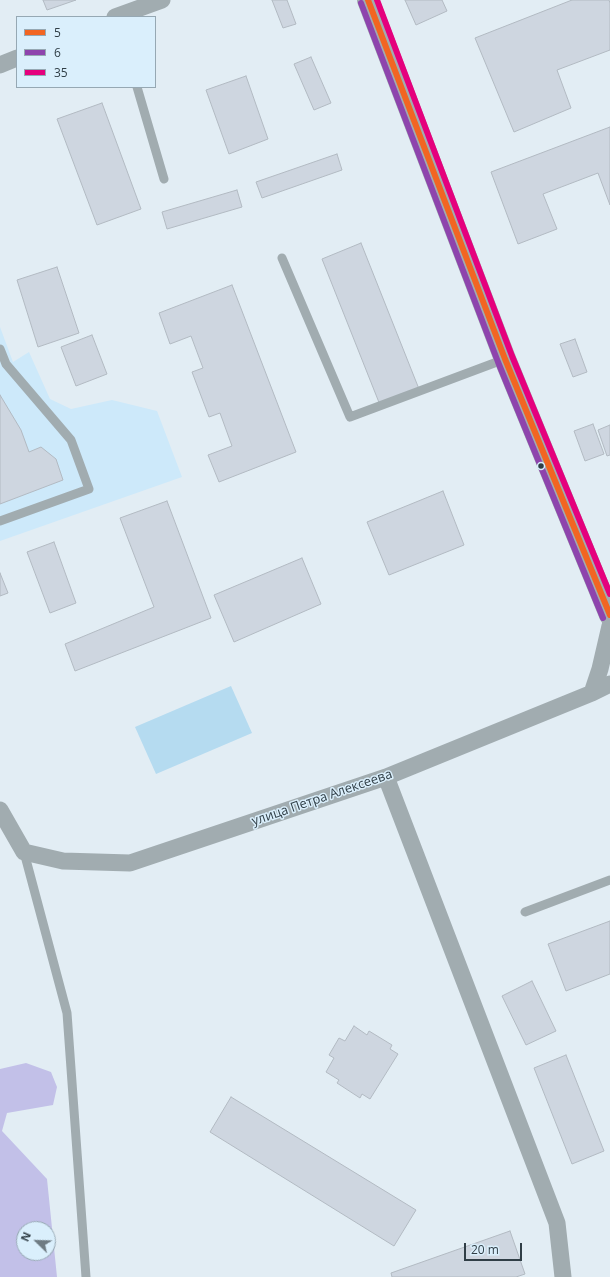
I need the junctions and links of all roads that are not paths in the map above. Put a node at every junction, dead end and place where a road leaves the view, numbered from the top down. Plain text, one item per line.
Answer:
1 (162, 0) edge
2 (368, 0) edge
3 (119, 16) edge
4 (16, 58) edge
5 (0, 65) edge
6 (137, 88) edge
7 (164, 179) dead end
8 (282, 258) dead end
9 (0, 349) edge
10 (505, 359) junction
11 (0, 521) edge
12 (610, 615) edge
13 (610, 626) edge
14 (610, 684) edge
15 (592, 694) junction
16 (386, 777) junction
17 (0, 810) edge
18 (24, 852) junction
19 (610, 880) edge
20 (525, 912) dead end
21 (86, 1277) edge
22 (563, 1277) edge

1 - 3 street
2 - 10 street
4 - 5 street
6 - 7 lane
8 - 10 lane
9 - 11 lane
10 - 12 street
13 - 15 street
14 - 15 street, улица Петра Алексеева
15 - 16 street, улица Петра Алексеева
16 - 18 street, улица Петра Алексеева
16 - 22 street
17 - 18 street
18 - 21 lane
19 - 20 lane

